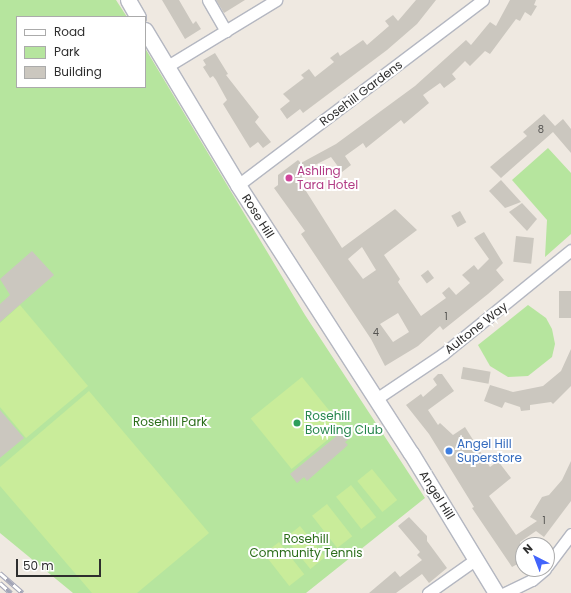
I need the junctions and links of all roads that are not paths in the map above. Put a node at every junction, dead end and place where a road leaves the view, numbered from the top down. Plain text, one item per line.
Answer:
1 (128, 0) edge
2 (208, 0) edge
3 (276, 0) edge
4 (483, 0) edge
5 (137, 16) edge
6 (226, 31) junction
7 (146, 32) edge
8 (166, 67) junction
9 (238, 185) junction
10 (571, 250) edge
11 (376, 399) junction
12 (571, 534) edge
13 (555, 555) edge
14 (476, 559) junction
15 (535, 577) edge
16 (520, 590) edge
17 (428, 593) edge
18 (496, 593) edge
19 (505, 593) edge

1 - 5 main road
2 - 6 street
3 - 6 street
4 - 9 street, Rosehill Gardens
6 - 8 street
7 - 8 main road, Rose Hill
8 - 9 main road, Rose Hill
9 - 11 main road, Rose Hill
10 - 11 street, Aultone Way
11 - 14 main road, Angel Hill
12 - 13 street
14 - 17 street
14 - 18 main road, Angel Hill
15 - 16 street
16 - 19 street

